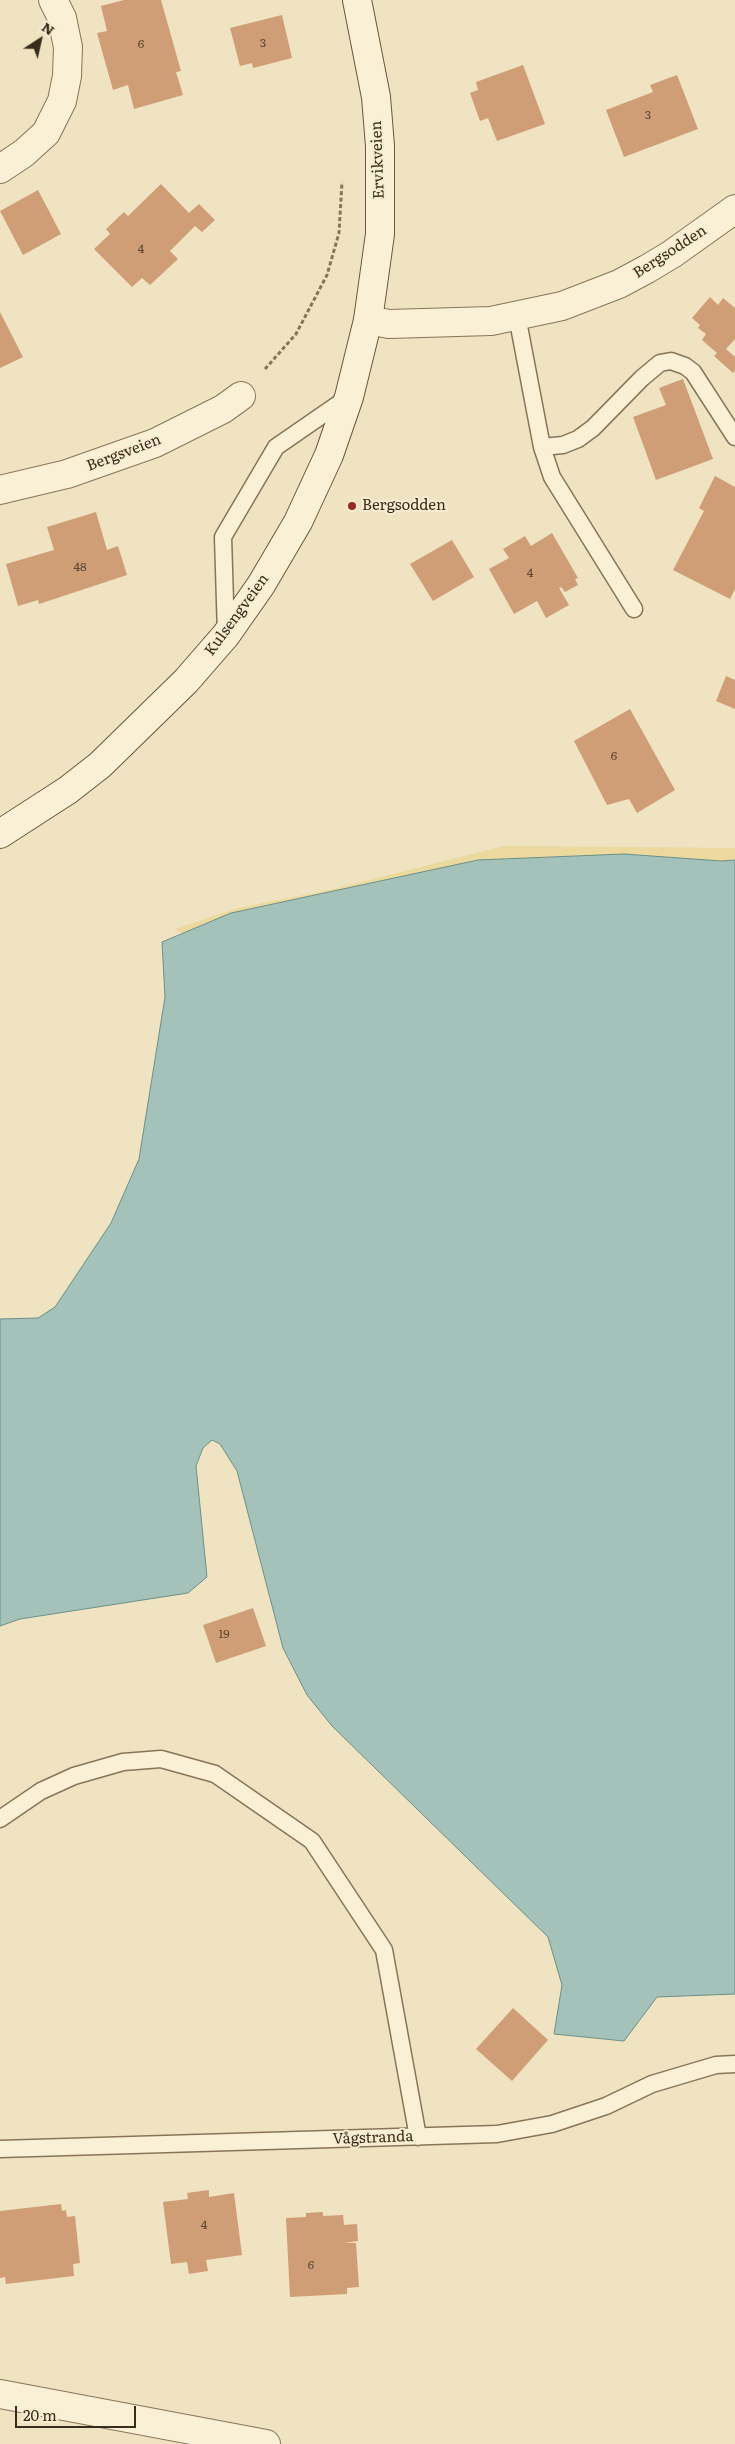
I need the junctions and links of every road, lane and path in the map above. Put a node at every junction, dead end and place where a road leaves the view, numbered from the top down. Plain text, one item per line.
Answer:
1 (53, 0) edge
2 (357, 0) edge
3 (0, 169) edge
4 (342, 178) dead end
5 (735, 209) edge
6 (516, 316) junction
7 (368, 320) junction
8 (241, 396) joint
9 (349, 397) junction
10 (735, 437) edge
11 (542, 447) junction
12 (0, 490) edge
13 (634, 609) dead end
14 (226, 634) junction
15 (0, 834) edge
16 (0, 1819) edge
17 (735, 2064) edge
18 (418, 2137) junction
19 (0, 2149) edge
20 (0, 2394) edge
21 (266, 2444) edge

1 - 3 street
2 - 7 street, Ervikveien
4 - 8 path
5 - 6 street, Bergsodden
6 - 7 street, Bergsodden
6 - 11 lane
7 - 9 street, Kulsengveien
8 - 12 street, Bergsveien
9 - 14 street, Kulsengveien
9 - 14 lane
10 - 11 lane
11 - 13 lane
14 - 15 street, Kulsengveien
16 - 18 lane
17 - 18 lane, Vågstranda
18 - 19 lane, Vågstranda
20 - 21 street

